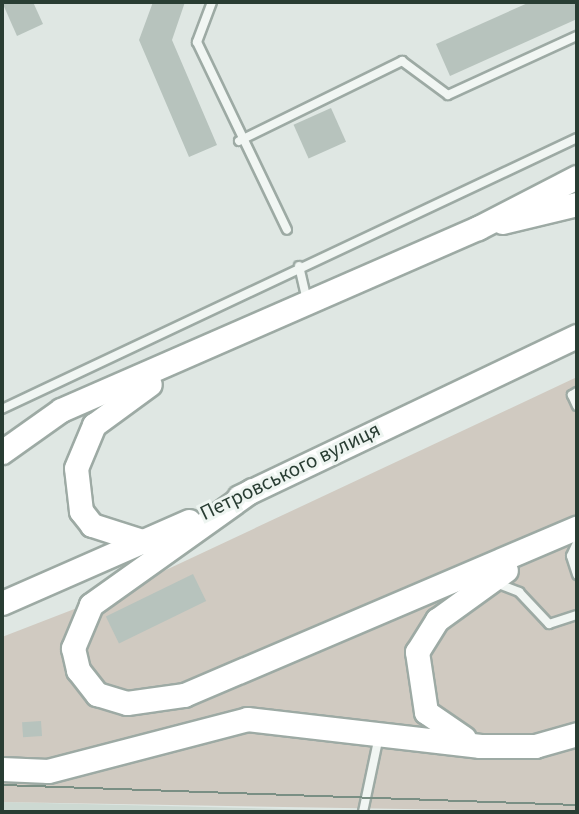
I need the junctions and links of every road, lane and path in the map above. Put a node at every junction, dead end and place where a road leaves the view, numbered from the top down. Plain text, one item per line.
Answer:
1 (212, 2) edge
2 (577, 36) edge
3 (577, 138) edge
4 (239, 141) junction
5 (577, 177) edge
6 (577, 204) edge
7 (478, 228) junction
8 (287, 230) dead end
9 (299, 266) junction
10 (307, 301) junction
11 (577, 336) edge
12 (209, 348) junction
13 (577, 392) edge
14 (577, 406) edge
15 (2, 410) edge
16 (2, 452) edge
17 (252, 490) junction
18 (577, 527) edge
19 (577, 540) edge
20 (145, 542) junction
21 (533, 549) junction
22 (577, 575) edge
23 (491, 581) junction
24 (2, 603) edge
25 (577, 615) edge
26 (379, 734) junction
27 (577, 734) edge
28 (480, 746) junction
29 (2, 769) edge
30 (363, 812) edge

1 - 4 lane
2 - 4 lane
3 - 9 lane
4 - 8 lane
5 - 7 main road
6 - 7 main road
7 - 10 main road
9 - 10 lane
9 - 15 lane
10 - 12 main road
11 - 17 main road, Петровського вулиця
12 - 16 main road
12 - 20 main road
13 - 14 lane
17 - 20 main road, Петровського вулиця
17 - 21 main road
18 - 21 main road
19 - 21 main road
19 - 22 lane
20 - 24 main road, Петровського вулиця
21 - 23 main road
23 - 25 lane
23 - 28 main road
26 - 28 main road
26 - 29 main road
26 - 30 lane
27 - 28 main road

